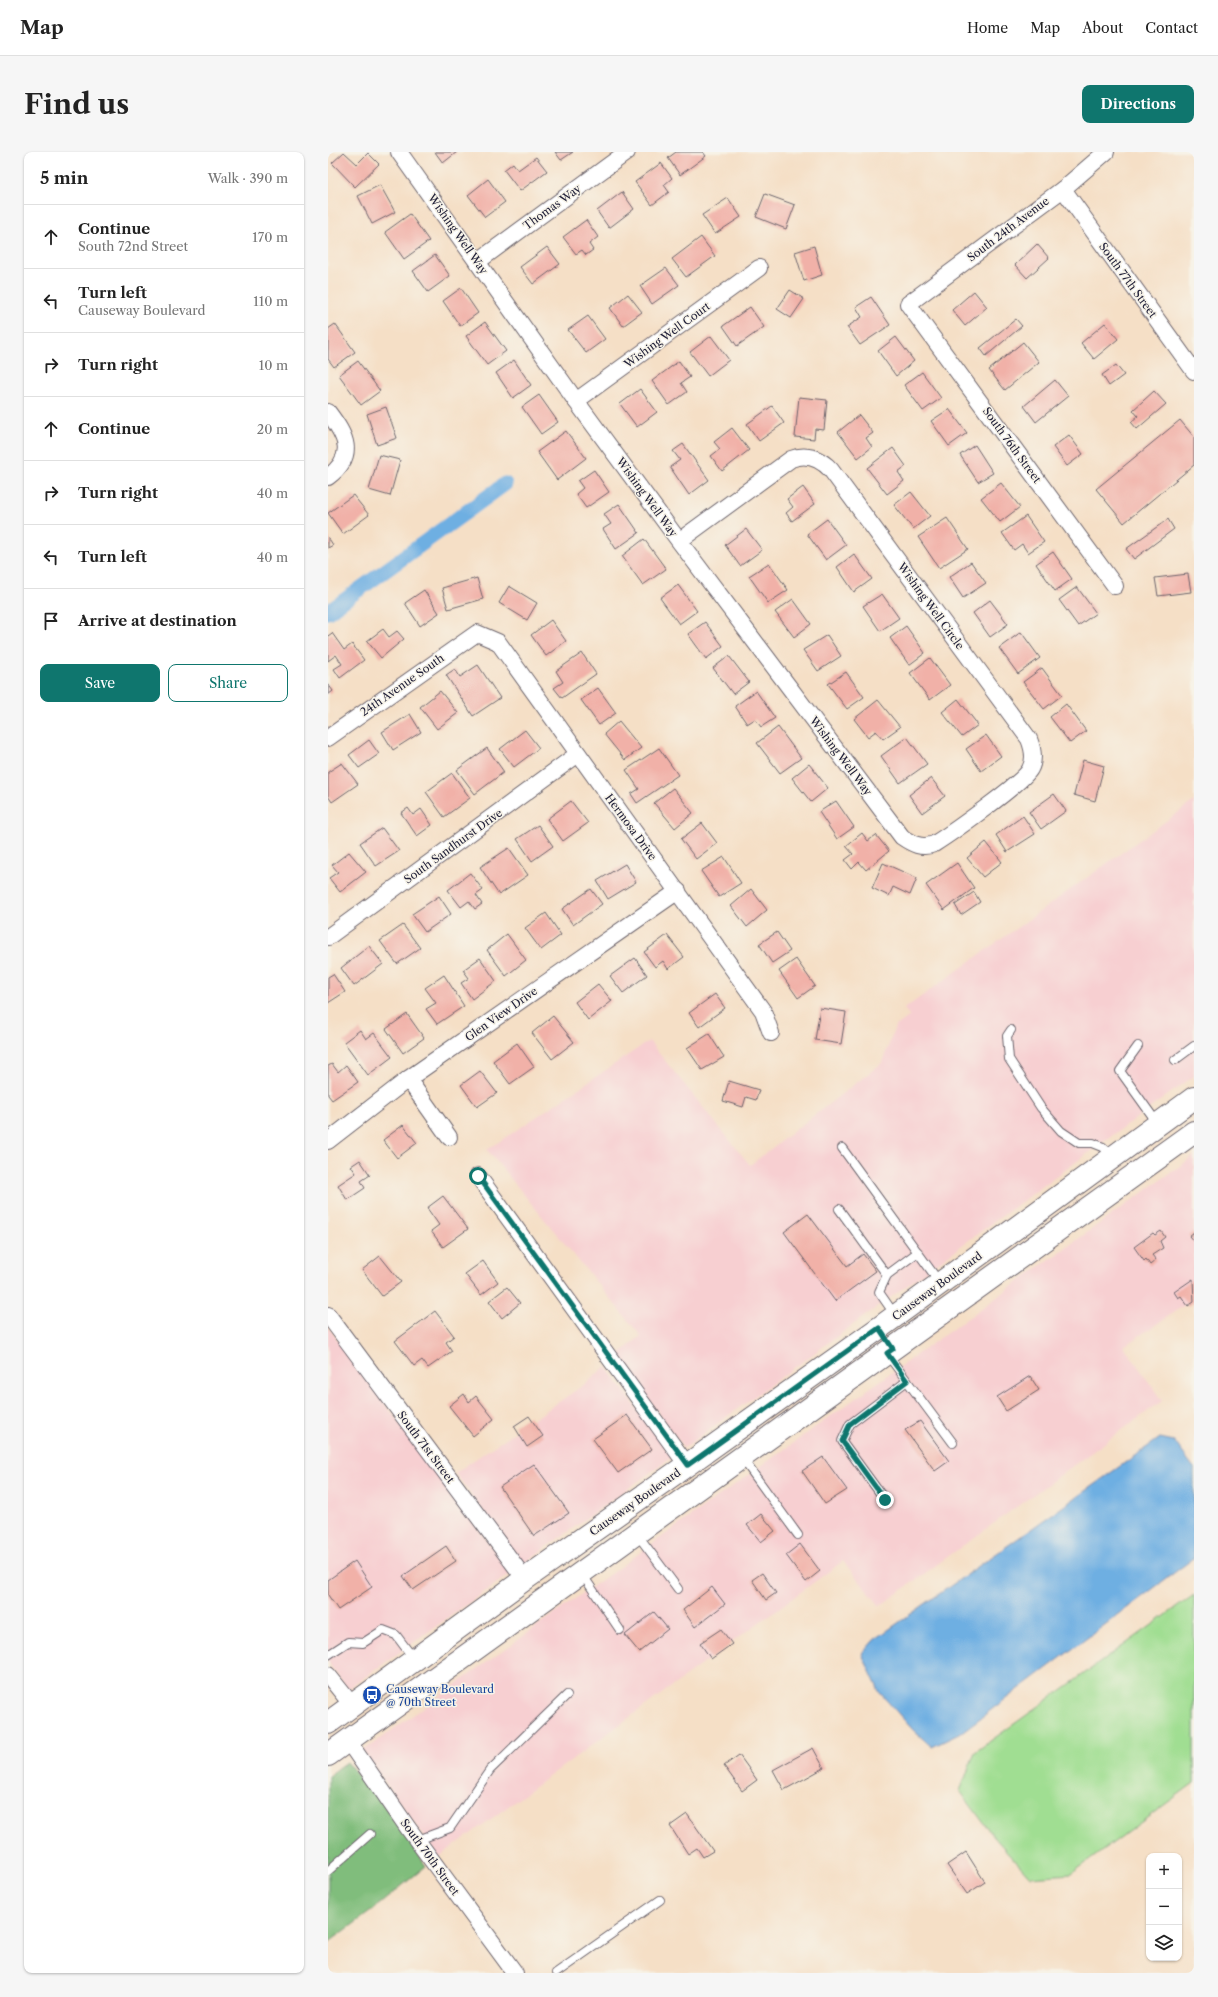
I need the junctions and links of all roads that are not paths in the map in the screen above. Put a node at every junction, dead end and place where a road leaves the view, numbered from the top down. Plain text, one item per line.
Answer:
1 (399, 152) edge
2 (627, 152) edge
3 (1106, 152) edge
4 (1063, 189) junction
5 (477, 262) junction
6 (759, 268) dead end
7 (908, 304) joint
8 (1194, 372) edge
9 (576, 401) junction
10 (328, 412) edge
11 (328, 477) edge
12 (679, 541) junction
13 (1115, 586) dead end
14 (477, 633) joint
15 (328, 738) edge
16 (578, 754) junction
17 (902, 837) joint
18 (678, 890) junction
19 (328, 937) edge
20 (1011, 1030) dead end
21 (771, 1033) dead end
22 (1138, 1046) dead end
23 (1194, 1046) edge
24 (1175, 1060) dead end
25 (408, 1079) junction
26 (1194, 1098) edge
27 (1158, 1124) junction
28 (1194, 1132) edge
29 (449, 1137) dead end
30 (328, 1141) edge
31 (842, 1148) dead end
32 (1114, 1158) junction
33 (478, 1176) dead end
34 (838, 1209) dead end
35 (918, 1252) junction
36 (887, 1274) junction
37 (940, 1284) junction
38 (328, 1315) edge
39 (887, 1322) junction
40 (890, 1351) junction
41 (907, 1381) junction
42 (953, 1443) dead end
43 (741, 1458) junction
44 (688, 1465) junction
45 (885, 1500) dead end
46 (636, 1533) junction
47 (798, 1535) dead end
48 (581, 1573) junction
49 (525, 1579) junction
50 (678, 1589) dead end
51 (620, 1630) dead end
52 (328, 1655) edge
53 (414, 1660) junction
54 (328, 1675) edge
55 (567, 1695) dead end
56 (352, 1705) junction
57 (330, 1721) edge
58 (367, 1727) junction
59 (348, 1741) junction
60 (328, 1755) edge
61 (370, 1834) dead end
62 (418, 1840) junction
63 (328, 1871) edge
64 (660, 1900) dead end
65 (515, 1973) edge
66 (556, 1973) edge

1 - 5 street, Wishing Well Way
2 - 5 street, Thomas Way
3 - 4 street, South 24th Avenue
4 - 7 street, South 24th Avenue
4 - 8 street, South 77th Street
5 - 9 street, Wishing Well Way
6 - 9 street, Wishing Well Court
7 - 13 street, South 76th Street
9 - 12 street, Wishing Well Way
10 - 11 street
12 - 17 street, Wishing Well Way
12 - 17 street, Wishing Well Circle
14 - 15 street, 24th Avenue South
14 - 16 street, Hermosa Drive
16 - 18 street, Hermosa Drive
16 - 19 street, South Sandhurst Drive
18 - 21 street, Hermosa Drive
18 - 25 street, Glen View Drive
20 - 32 lane
22 - 27 lane
23 - 24 lane
25 - 29 street
25 - 30 street, Glen View Drive
26 - 27 main road, Causeway Boulevard
27 - 32 main road, Causeway Boulevard
28 - 40 main road
31 - 35 lane
32 - 37 main road, Causeway Boulevard
33 - 44 street
34 - 36 lane
35 - 36 lane
35 - 37 lane
36 - 39 lane
37 - 39 main road, Causeway Boulevard
38 - 49 street, South 71st Street
39 - 40 street
39 - 44 main road, Causeway Boulevard
40 - 41 lane
40 - 43 main road
41 - 42 lane
41 - 45 lane
43 - 46 main road
43 - 47 lane
44 - 49 main road, Causeway Boulevard
46 - 48 main road
46 - 50 lane
48 - 51 lane
48 - 58 main road
49 - 53 main road, Causeway Boulevard
52 - 53 lane
53 - 56 main road, Causeway Boulevard
54 - 56 street
55 - 62 lane
56 - 57 main road, Causeway Boulevard
56 - 58 main road
57 - 59 main road
58 - 59 main road
59 - 60 main road
59 - 62 street, South 70th Street
61 - 63 lane
62 - 65 street, South 70th Street
64 - 66 lane

